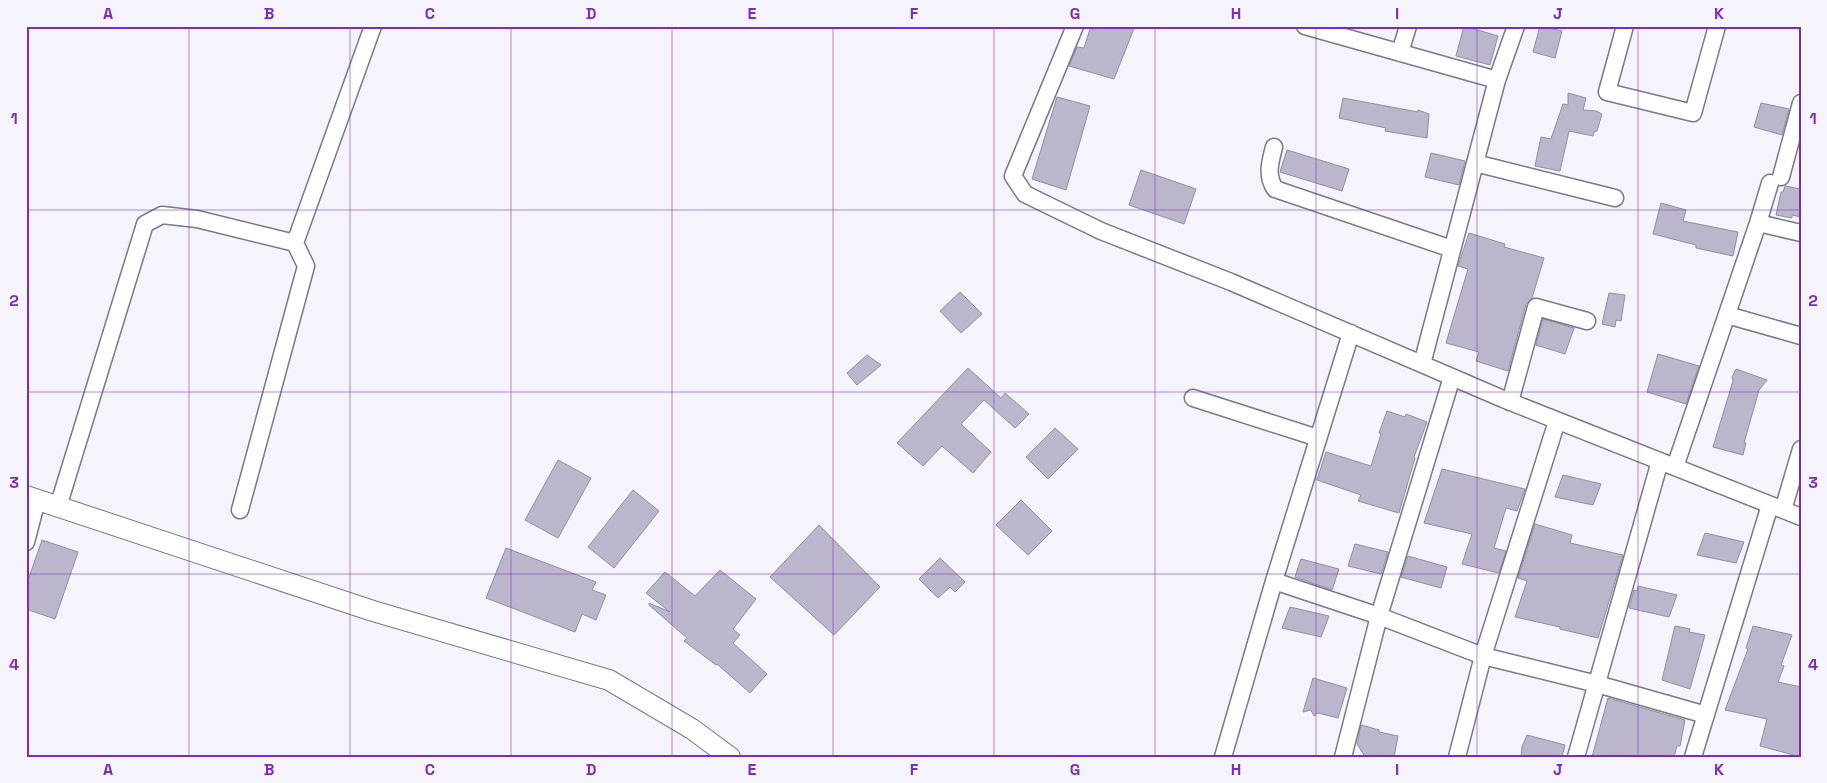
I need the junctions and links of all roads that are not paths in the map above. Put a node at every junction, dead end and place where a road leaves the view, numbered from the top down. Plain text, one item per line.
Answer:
1 (373, 26) edge
2 (1075, 26) edge
3 (1305, 26) edge
4 (1408, 26) edge
5 (1516, 26) edge
6 (1625, 26) edge
7 (1717, 26) edge
8 (1400, 52) junction
9 (1497, 80) junction
10 (1801, 104) edge
11 (1274, 147) dead end
12 (1475, 164) junction
13 (1615, 198) dead end
14 (1758, 223) junction
15 (1801, 233) edge
16 (295, 243) junction
17 (1452, 249) junction
18 (1727, 315) junction
19 (1587, 320) dead end
20 (1351, 333) junction
21 (1801, 336) edge
22 (1422, 364) junction
23 (1452, 377) junction
24 (1193, 398) dead end
25 (1510, 402) junction
26 (1557, 421) junction
27 (1318, 438) junction
28 (1801, 449) edge
29 (1668, 464) junction
30 (32, 498) edge
31 (58, 507) junction
32 (1776, 507) junction
33 (240, 510) dead end
34 (1801, 517) edge
35 (26, 542) edge
36 (1274, 582) junction
37 (1379, 616) junction
38 (1483, 656) junction
39 (1597, 684) junction
40 (1706, 715) junction
41 (730, 757) edge
42 (1223, 757) edge
43 (1343, 757) edge
44 (1457, 757) edge
45 (1576, 757) edge
46 (1693, 757) edge

1 - 16 street
2 - 20 street
3 - 8 street
4 - 8 street
5 - 9 street
6 - 7 street
8 - 9 street
9 - 12 street
10 - 14 street
11 - 17 street
12 - 13 street
12 - 17 street
14 - 15 street
14 - 18 street
16 - 31 street
16 - 33 street
17 - 22 street
18 - 21 street
18 - 29 street
19 - 25 street
20 - 22 street
20 - 27 street
22 - 23 street
23 - 25 street
23 - 37 street
24 - 27 street
25 - 26 street
26 - 29 street
26 - 38 street
27 - 36 street
28 - 32 street
29 - 32 street
29 - 39 street
30 - 31 street
30 - 35 street
31 - 41 street
32 - 34 street
32 - 40 street
36 - 37 street
36 - 42 street
37 - 38 street
37 - 43 street
38 - 39 street
38 - 44 street
39 - 40 street
39 - 45 street
40 - 46 street

